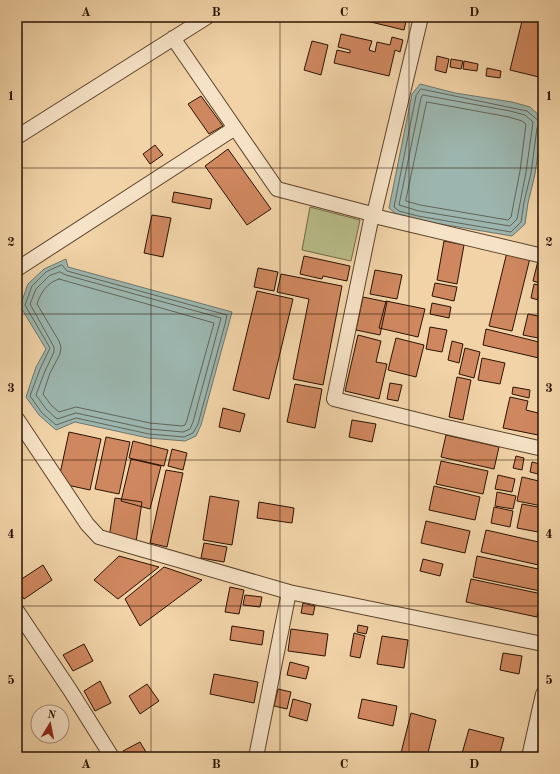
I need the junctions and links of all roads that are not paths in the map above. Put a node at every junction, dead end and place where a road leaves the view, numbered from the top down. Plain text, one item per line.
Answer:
1 (207, 17) edge
2 (421, 17) edge
3 (172, 38) junction
4 (235, 128) junction
5 (17, 137) edge
6 (373, 215) junction
7 (543, 256) edge
8 (17, 270) edge
9 (17, 419) edge
10 (543, 449) edge
11 (288, 592) junction
12 (17, 611) edge
13 (543, 644) edge
14 (543, 694) edge
15 (112, 757) edge
16 (256, 757) edge
17 (529, 757) edge

1 - 3 street
2 - 6 street
3 - 4 street
3 - 5 street
4 - 6 street
4 - 8 street
6 - 7 street
6 - 10 street
9 - 11 street
11 - 13 street
11 - 16 street
12 - 15 street
14 - 17 street

